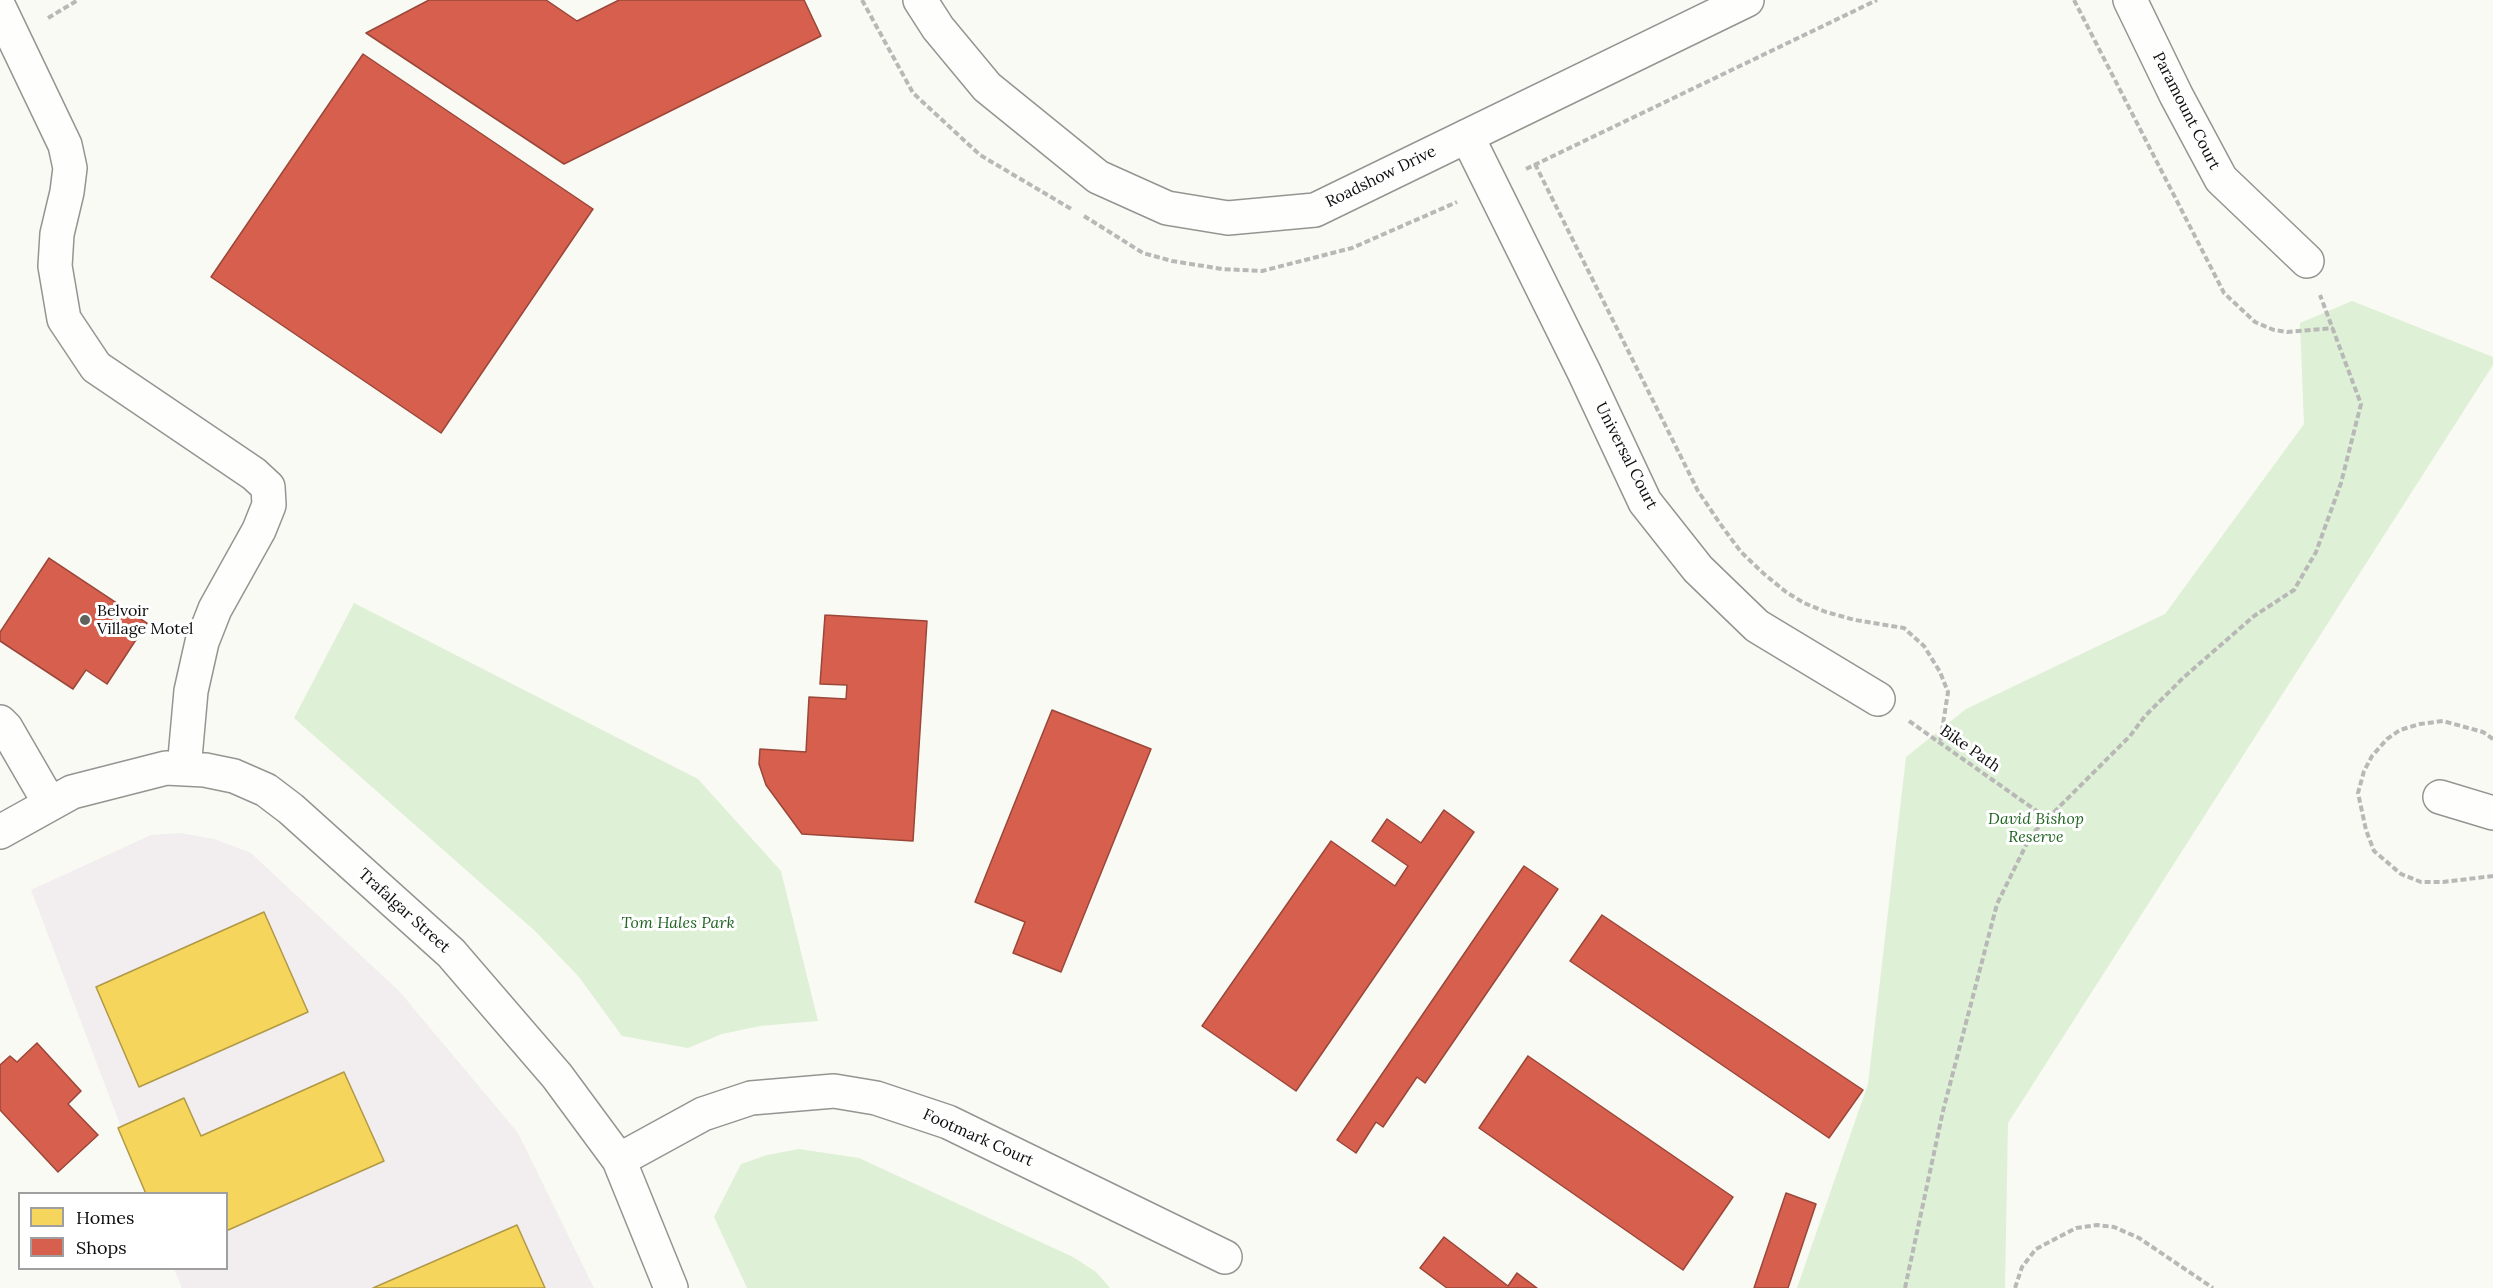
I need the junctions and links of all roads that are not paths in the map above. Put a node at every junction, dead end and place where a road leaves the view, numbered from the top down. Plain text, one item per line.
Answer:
1 (920, 0) edge
2 (1747, 0) edge
3 (2130, 0) edge
4 (0, 9) edge
5 (1467, 136) junction
6 (2307, 261) road end
7 (1878, 699) road end
8 (2, 727) edge
9 (184, 769) junction
10 (2439, 797) dead end
11 (50, 804) junction
12 (2493, 813) edge
13 (0, 832) edge
14 (619, 1160) junction
15 (1225, 1257) dead end
16 (671, 1288) edge

1 - 5 street, Roadshow Drive
2 - 5 street, Roadshow Drive
3 - 6 street, Paramount Court
4 - 9 street
5 - 7 street, Universal Court
8 - 11 street
9 - 11 street, Trafalgar Street
9 - 14 street, Trafalgar Street
10 - 12 street
11 - 13 street, Trafalgar Street
14 - 15 street, Footmark Court
14 - 16 street, Trafalgar Street

